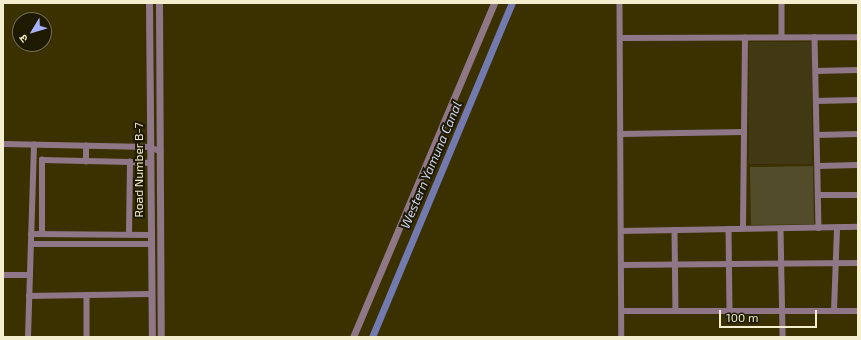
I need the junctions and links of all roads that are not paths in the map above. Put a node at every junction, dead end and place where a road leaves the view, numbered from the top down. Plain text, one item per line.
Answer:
1 (149, 3) edge
2 (159, 3) edge
3 (494, 3) edge
4 (620, 3) edge
5 (782, 3) edge
6 (782, 37) junction
7 (815, 37) junction
8 (858, 37) edge
9 (620, 38) junction
10 (745, 38) junction
11 (858, 70) edge
12 (816, 71) junction
13 (858, 100) edge
14 (816, 101) junction
15 (744, 132) junction
16 (620, 134) junction
17 (858, 134) edge
18 (817, 135) junction
19 (3, 144) edge
20 (34, 145) junction
21 (86, 146) junction
22 (149, 147) junction
23 (160, 151) junction
24 (86, 162) junction
25 (130, 162) junction
26 (150, 163) junction
27 (858, 165) edge
28 (818, 166) junction
29 (818, 195) junction
30 (858, 195) edge
31 (858, 227) edge
32 (819, 228) junction
33 (837, 228) junction
34 (729, 229) junction
35 (743, 229) junction
36 (781, 229) junction
37 (675, 230) junction
38 (621, 231) junction
39 (31, 234) junction
40 (42, 234) junction
41 (129, 234) junction
42 (150, 235) junction
43 (31, 244) junction
44 (150, 244) junction
45 (836, 263) junction
46 (858, 263) edge
47 (675, 264) junction
48 (729, 264) junction
49 (781, 264) junction
50 (621, 265) junction
51 (3, 275) edge
52 (30, 275) junction
53 (150, 294) junction
54 (87, 295) junction
55 (29, 296) junction
56 (622, 311) junction
57 (676, 311) junction
58 (730, 311) junction
59 (782, 311) junction
60 (834, 311) junction
61 (858, 311) edge
62 (28, 337) edge
63 (87, 337) edge
64 (152, 337) edge
65 (161, 337) edge
66 (352, 337) edge
67 (622, 337) edge
68 (782, 337) edge

1 - 22 street, Road Number B-7
2 - 23 street, Road Number B-7
3 - 66 street
4 - 9 street
5 - 6 street
6 - 7 street
6 - 10 street
7 - 8 street
7 - 12 street
9 - 10 street
9 - 16 street
10 - 15 street
11 - 12 street
12 - 14 street
13 - 14 street
14 - 18 street
15 - 16 street
15 - 35 street
16 - 38 street
17 - 18 street
18 - 28 street
19 - 20 street
20 - 21 street
20 - 39 street
21 - 22 street
21 - 24 street
22 - 23 street
22 - 26 street, Road Number B-7
23 - 65 street, Road Number B-7
24 - 25 street
24 - 40 street
25 - 26 street
25 - 41 street
26 - 42 street, Road Number B-7
27 - 28 street
28 - 29 street
29 - 30 street
29 - 32 street
31 - 33 street
32 - 33 street
32 - 36 street
33 - 45 street
34 - 35 street
34 - 37 street
34 - 48 street
35 - 36 street
36 - 49 street
37 - 38 street
37 - 47 street
38 - 50 street
39 - 40 street
39 - 43 street
40 - 41 street
41 - 42 street
42 - 44 street, Road Number B-7
43 - 44 street
43 - 52 street
44 - 53 street, Road Number B-7
45 - 46 street
45 - 49 street
45 - 60 street
47 - 48 street
47 - 50 street
47 - 57 street
48 - 49 street
48 - 58 street
49 - 59 street
50 - 56 street
51 - 52 street
52 - 55 street
53 - 54 street
53 - 64 street, Road Number B-7
54 - 55 street
54 - 63 street
55 - 62 street
56 - 57 street
56 - 67 street
57 - 58 street
58 - 59 street
59 - 60 street
59 - 68 street
60 - 61 street

